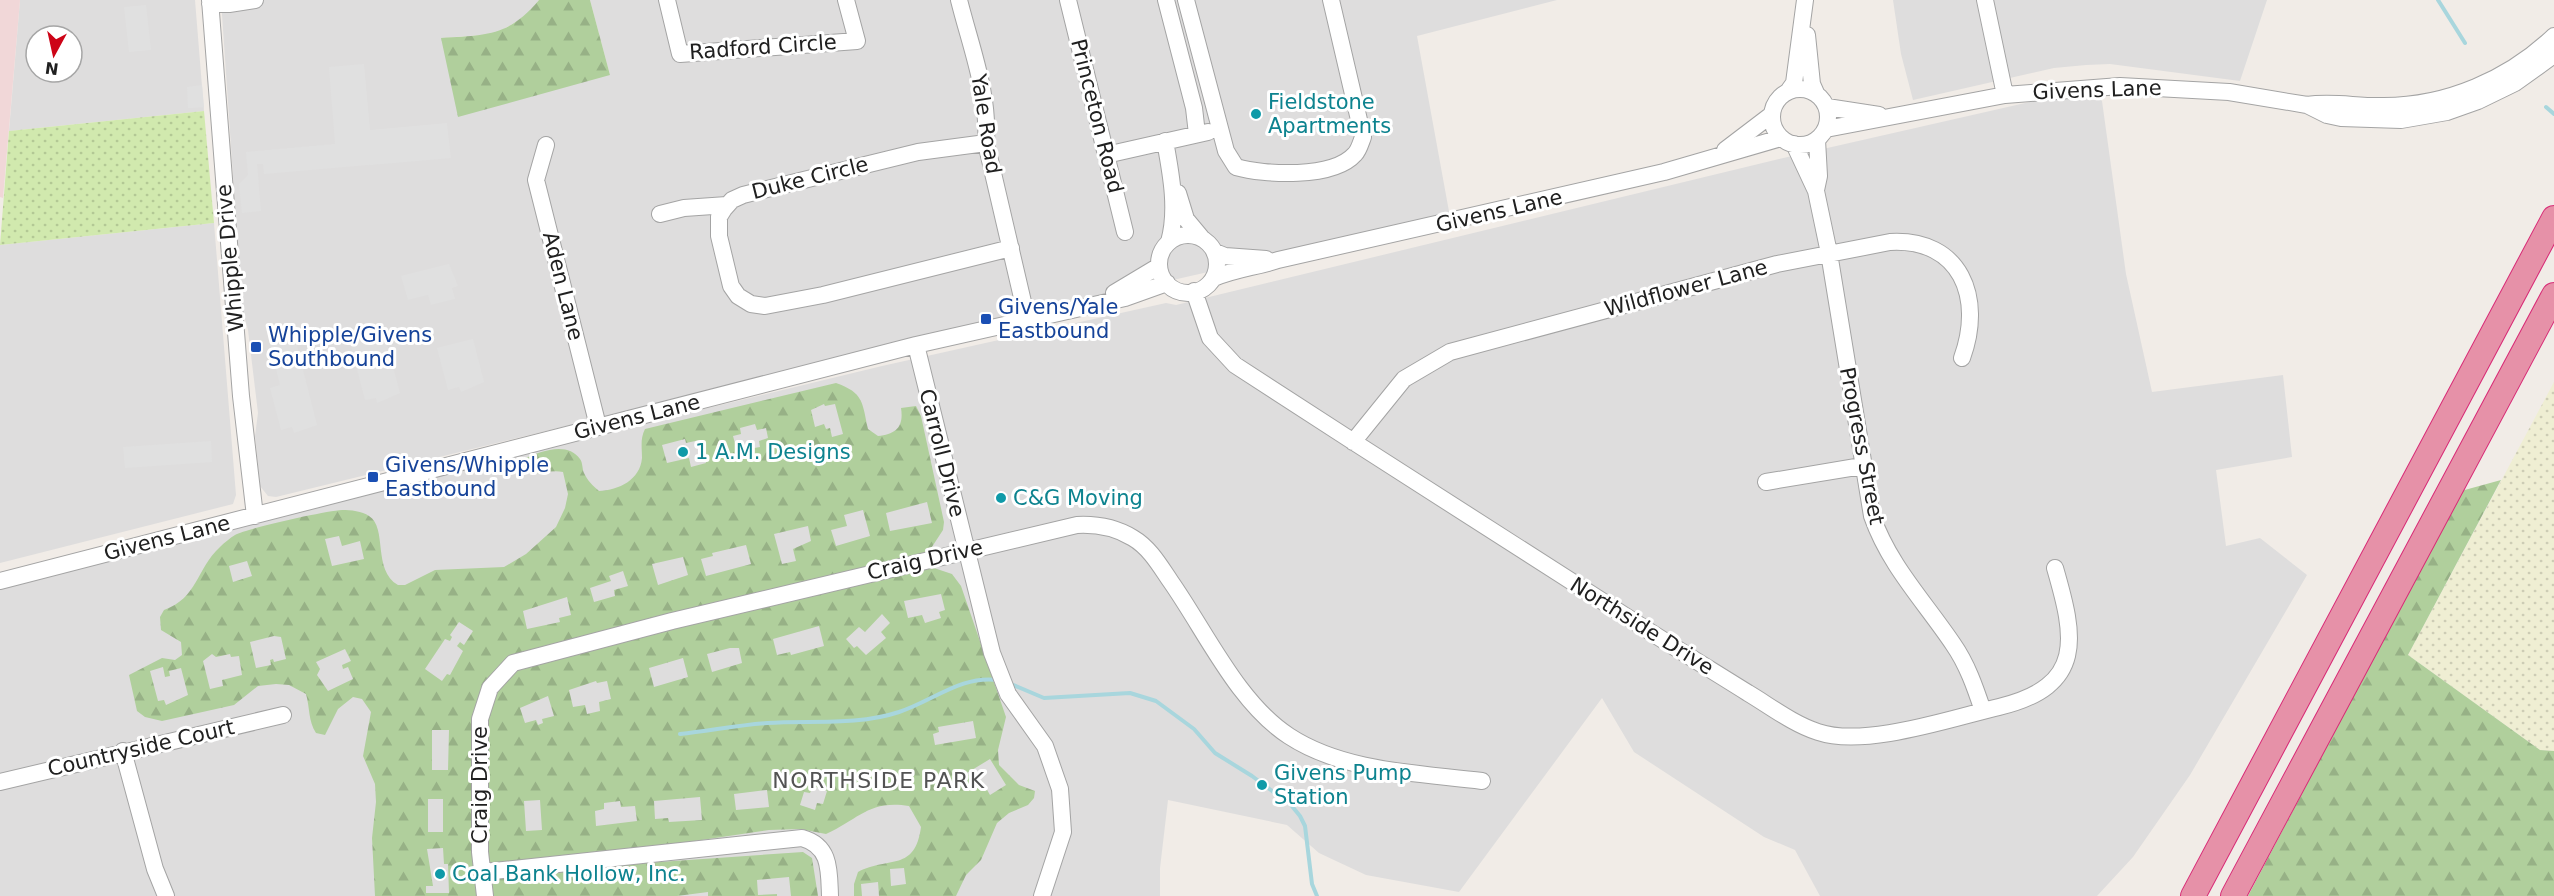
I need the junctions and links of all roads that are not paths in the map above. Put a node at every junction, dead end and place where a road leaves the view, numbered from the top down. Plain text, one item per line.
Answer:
1 (255, 0) edge
2 (667, 0) edge
3 (846, 0) edge
4 (959, 0) edge
5 (1068, 0) edge
6 (1166, 0) edge
7 (1186, 0) edge
8 (1331, 0) edge
9 (1985, 0) edge
10 (210, 2) edge
11 (1805, 8) edge
12 (2554, 36) edge
13 (2554, 55) edge
14 (1789, 90) junction
15 (1816, 93) junction
16 (2005, 95) junction
17 (2307, 105) junction
18 (1827, 107) junction
19 (1771, 115) junction
20 (1889, 116) junction
21 (1220, 130) junction
22 (1197, 134) junction
23 (1821, 134) junction
24 (1165, 141) junction
25 (1787, 141) junction
26 (986, 143) junction
27 (546, 145) dead end
28 (1106, 155) junction
29 (1718, 157) junction
30 (1173, 184) junction
31 (1816, 191) junction
32 (727, 205) junction
33 (660, 214) dead end
34 (2554, 218) edge
35 (1125, 232) dead end
36 (1201, 237) junction
37 (1169, 242) junction
38 (1011, 248) junction
39 (1215, 252) junction
40 (1829, 253) junction
41 (1278, 260) junction
42 (1159, 266) junction
43 (1214, 278) junction
44 (1167, 283) junction
45 (1194, 291) junction
46 (2554, 295) edge
47 (1101, 301) junction
48 (1027, 319) junction
49 (916, 345) junction
50 (1962, 358) dead end
51 (598, 426) junction
52 (1353, 442) junction
53 (1863, 466) junction
54 (1766, 482) dead end
55 (255, 516) junction
56 (967, 551) junction
57 (2055, 568) dead end
58 (0, 580) edge
59 (1983, 711) junction
60 (283, 715) dead end
61 (123, 751) junction
62 (1482, 781) dead end
63 (0, 782) edge
64 (484, 872) junction
65 (166, 896) edge
66 (485, 896) edge
67 (830, 896) edge
68 (1042, 896) edge
69 (2193, 896) edge
70 (2233, 896) edge

1 - 10 street
2 - 3 street, Radford Circle
4 - 26 street, Yale Road
5 - 28 street, Princeton Road
6 - 22 street
7 - 21 street
8 - 21 street
9 - 16 street
10 - 55 street, Whipple Drive
11 - 14 street
11 - 15 street
12 - 17 street, Givens Lane
13 - 17 street, Givens Lane
14 - 15 street
14 - 19 street
15 - 18 street
16 - 17 street, Givens Lane
16 - 20 street, Givens Lane
18 - 20 street, Givens Lane
18 - 23 street
19 - 25 street
19 - 29 street, Givens Lane
20 - 23 street, Givens Lane
21 - 22 street
22 - 24 street
23 - 25 street
23 - 31 street, Progress Street
24 - 28 street
24 - 30 street
25 - 29 street, Givens Lane
25 - 31 street, Progress Street
26 - 32 street, Duke Circle
26 - 38 street, Yale Road
27 - 51 street, Aden Lane
28 - 35 street, Princeton Road
29 - 41 street, Givens Lane
30 - 36 street
30 - 37 street
31 - 40 street, Progress Street
32 - 33 street
32 - 38 street, Duke Circle
34 - 69 highway
36 - 37 street
36 - 39 street
37 - 42 street
38 - 48 street, Yale Road
39 - 41 street, Givens Lane
39 - 43 street
40 - 50 street, Wildflower Lane
40 - 52 street, Wildflower Lane
40 - 53 street, Progress Street
41 - 43 street, Givens Lane
42 - 44 street
42 - 47 street, Givens Lane
43 - 45 street
44 - 45 street
44 - 47 street, Givens Lane
45 - 52 street, Northside Drive
46 - 70 highway
47 - 48 street, Givens Lane
48 - 49 street, Givens Lane
49 - 51 street, Givens Lane
49 - 56 street, Carroll Drive
51 - 55 street, Givens Lane
52 - 59 street, Northside Drive
53 - 54 street
53 - 59 street, Progress Street
55 - 58 street, Givens Lane
56 - 62 street, Craig Drive
56 - 64 street, Craig Drive
56 - 68 street, Carroll Drive
57 - 59 street, Northside Drive
60 - 61 street, Countryside Court
61 - 63 street, Countryside Court
61 - 65 street
64 - 66 street, Craig Drive
64 - 67 street

